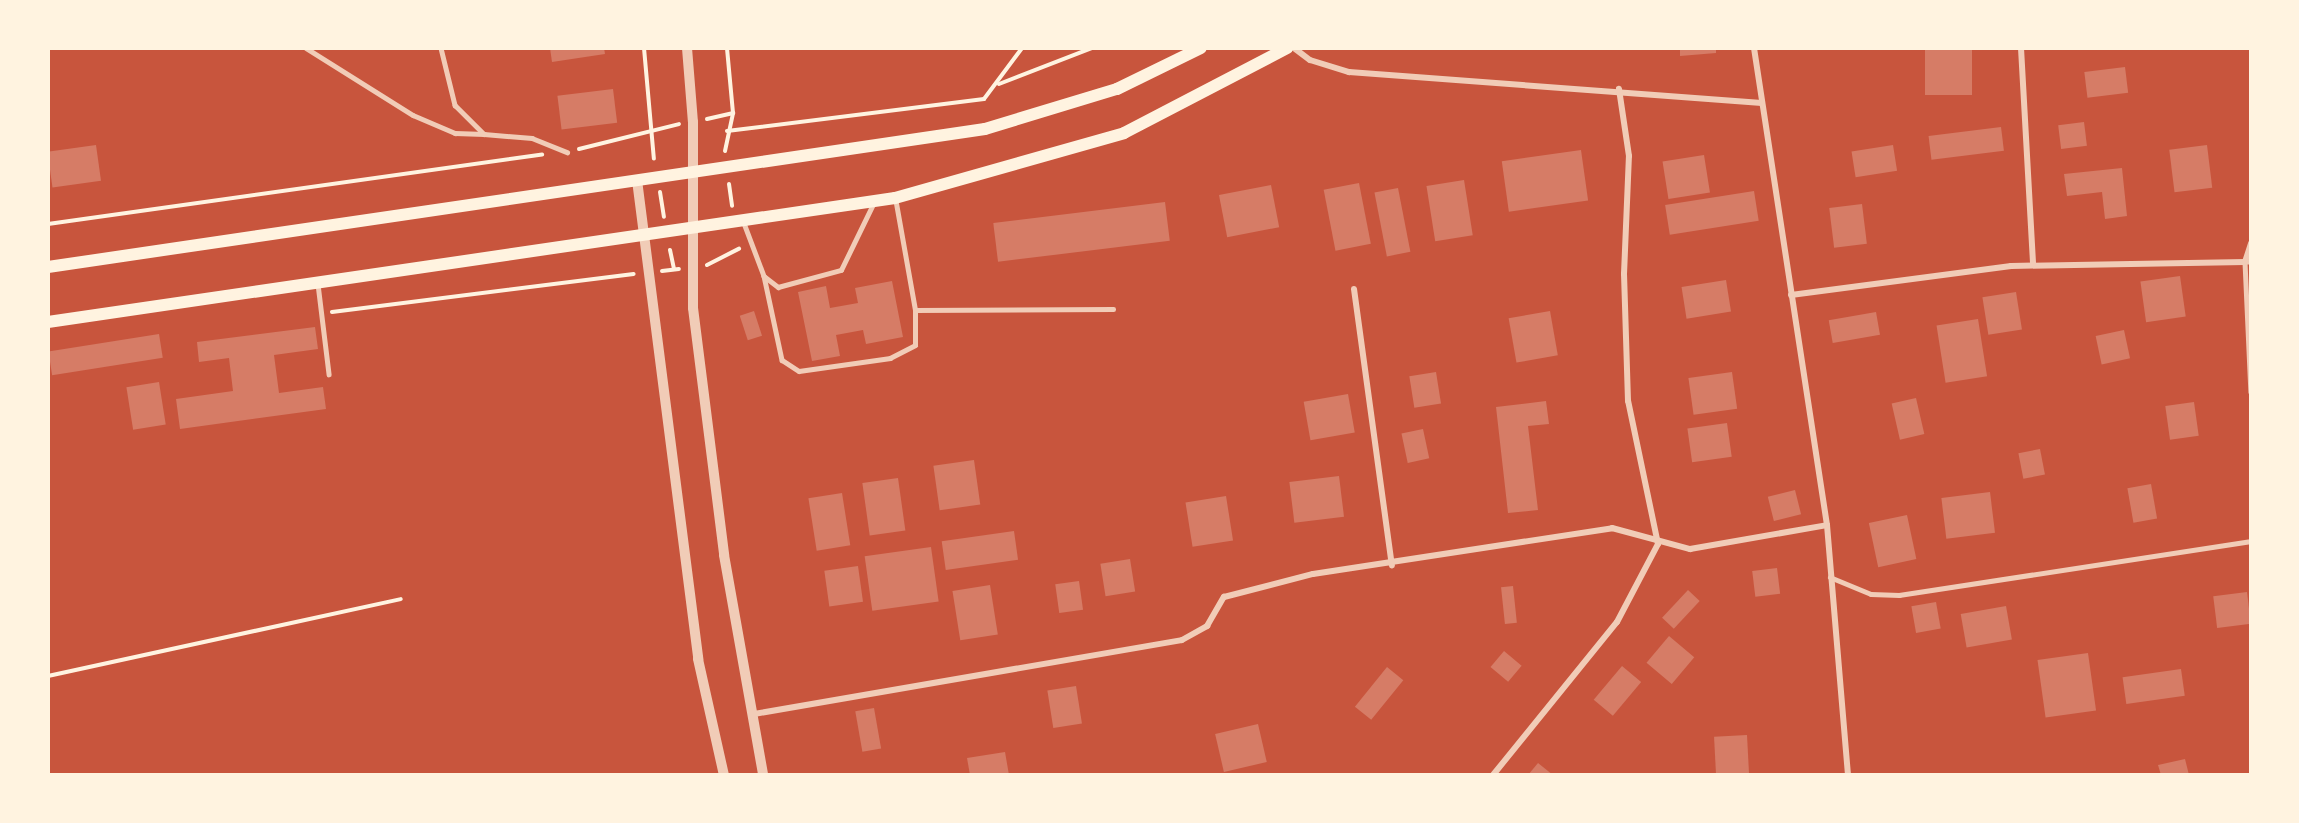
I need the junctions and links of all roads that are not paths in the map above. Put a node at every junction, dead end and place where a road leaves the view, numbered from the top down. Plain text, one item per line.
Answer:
1 (306, 48) edge
2 (441, 48) edge
3 (687, 48) edge
4 (1201, 48) edge
5 (1287, 48) edge
6 (1294, 48) edge
7 (1754, 48) edge
8 (2021, 48) edge
9 (1619, 89) junction
10 (1762, 103) junction
11 (484, 134) junction
12 (567, 152) road end
13 (691, 172) junction
14 (637, 180) junction
15 (895, 198) junction
16 (874, 202) junction
17 (743, 220) junction
18 (692, 228) junction
19 (646, 234) junction
20 (2251, 243) edge
21 (2248, 262) edge
22 (2033, 266) junction
23 (48, 267) edge
24 (764, 276) junction
25 (318, 284) junction
26 (1354, 289) dead end
27 (1791, 295) junction
28 (1113, 309) dead end
29 (915, 310) junction
30 (48, 322) edge
31 (329, 374) dead end
32 (2251, 392) edge
33 (1827, 525) junction
34 (2251, 541) edge
35 (1658, 544) junction
36 (1392, 565) junction
37 (1830, 577) junction
38 (754, 714) junction
39 (724, 775) edge
40 (763, 775) edge
41 (1493, 775) edge
42 (1848, 775) edge

1 - 11 lane
2 - 11 lane
3 - 13 street
4 - 13 main road
5 - 15 main road
6 - 9 street
7 - 10 street
8 - 22 street
9 - 10 street
9 - 35 street
10 - 27 street
11 - 12 lane
13 - 14 main road
13 - 18 street
14 - 19 street
14 - 23 main road
15 - 16 main road
15 - 29 lane
16 - 17 main road
16 - 24 lane
17 - 18 main road
17 - 24 lane
18 - 19 main road
18 - 38 street
19 - 25 main road
19 - 39 street
20 - 21 street
21 - 22 street
21 - 32 lane
22 - 27 street
24 - 29 lane
25 - 30 main road
25 - 31 lane
26 - 36 street
27 - 33 street
28 - 29 lane
33 - 35 street
33 - 37 street
34 - 37 lane
35 - 36 street
35 - 41 street
36 - 38 street
37 - 42 street
38 - 40 street

